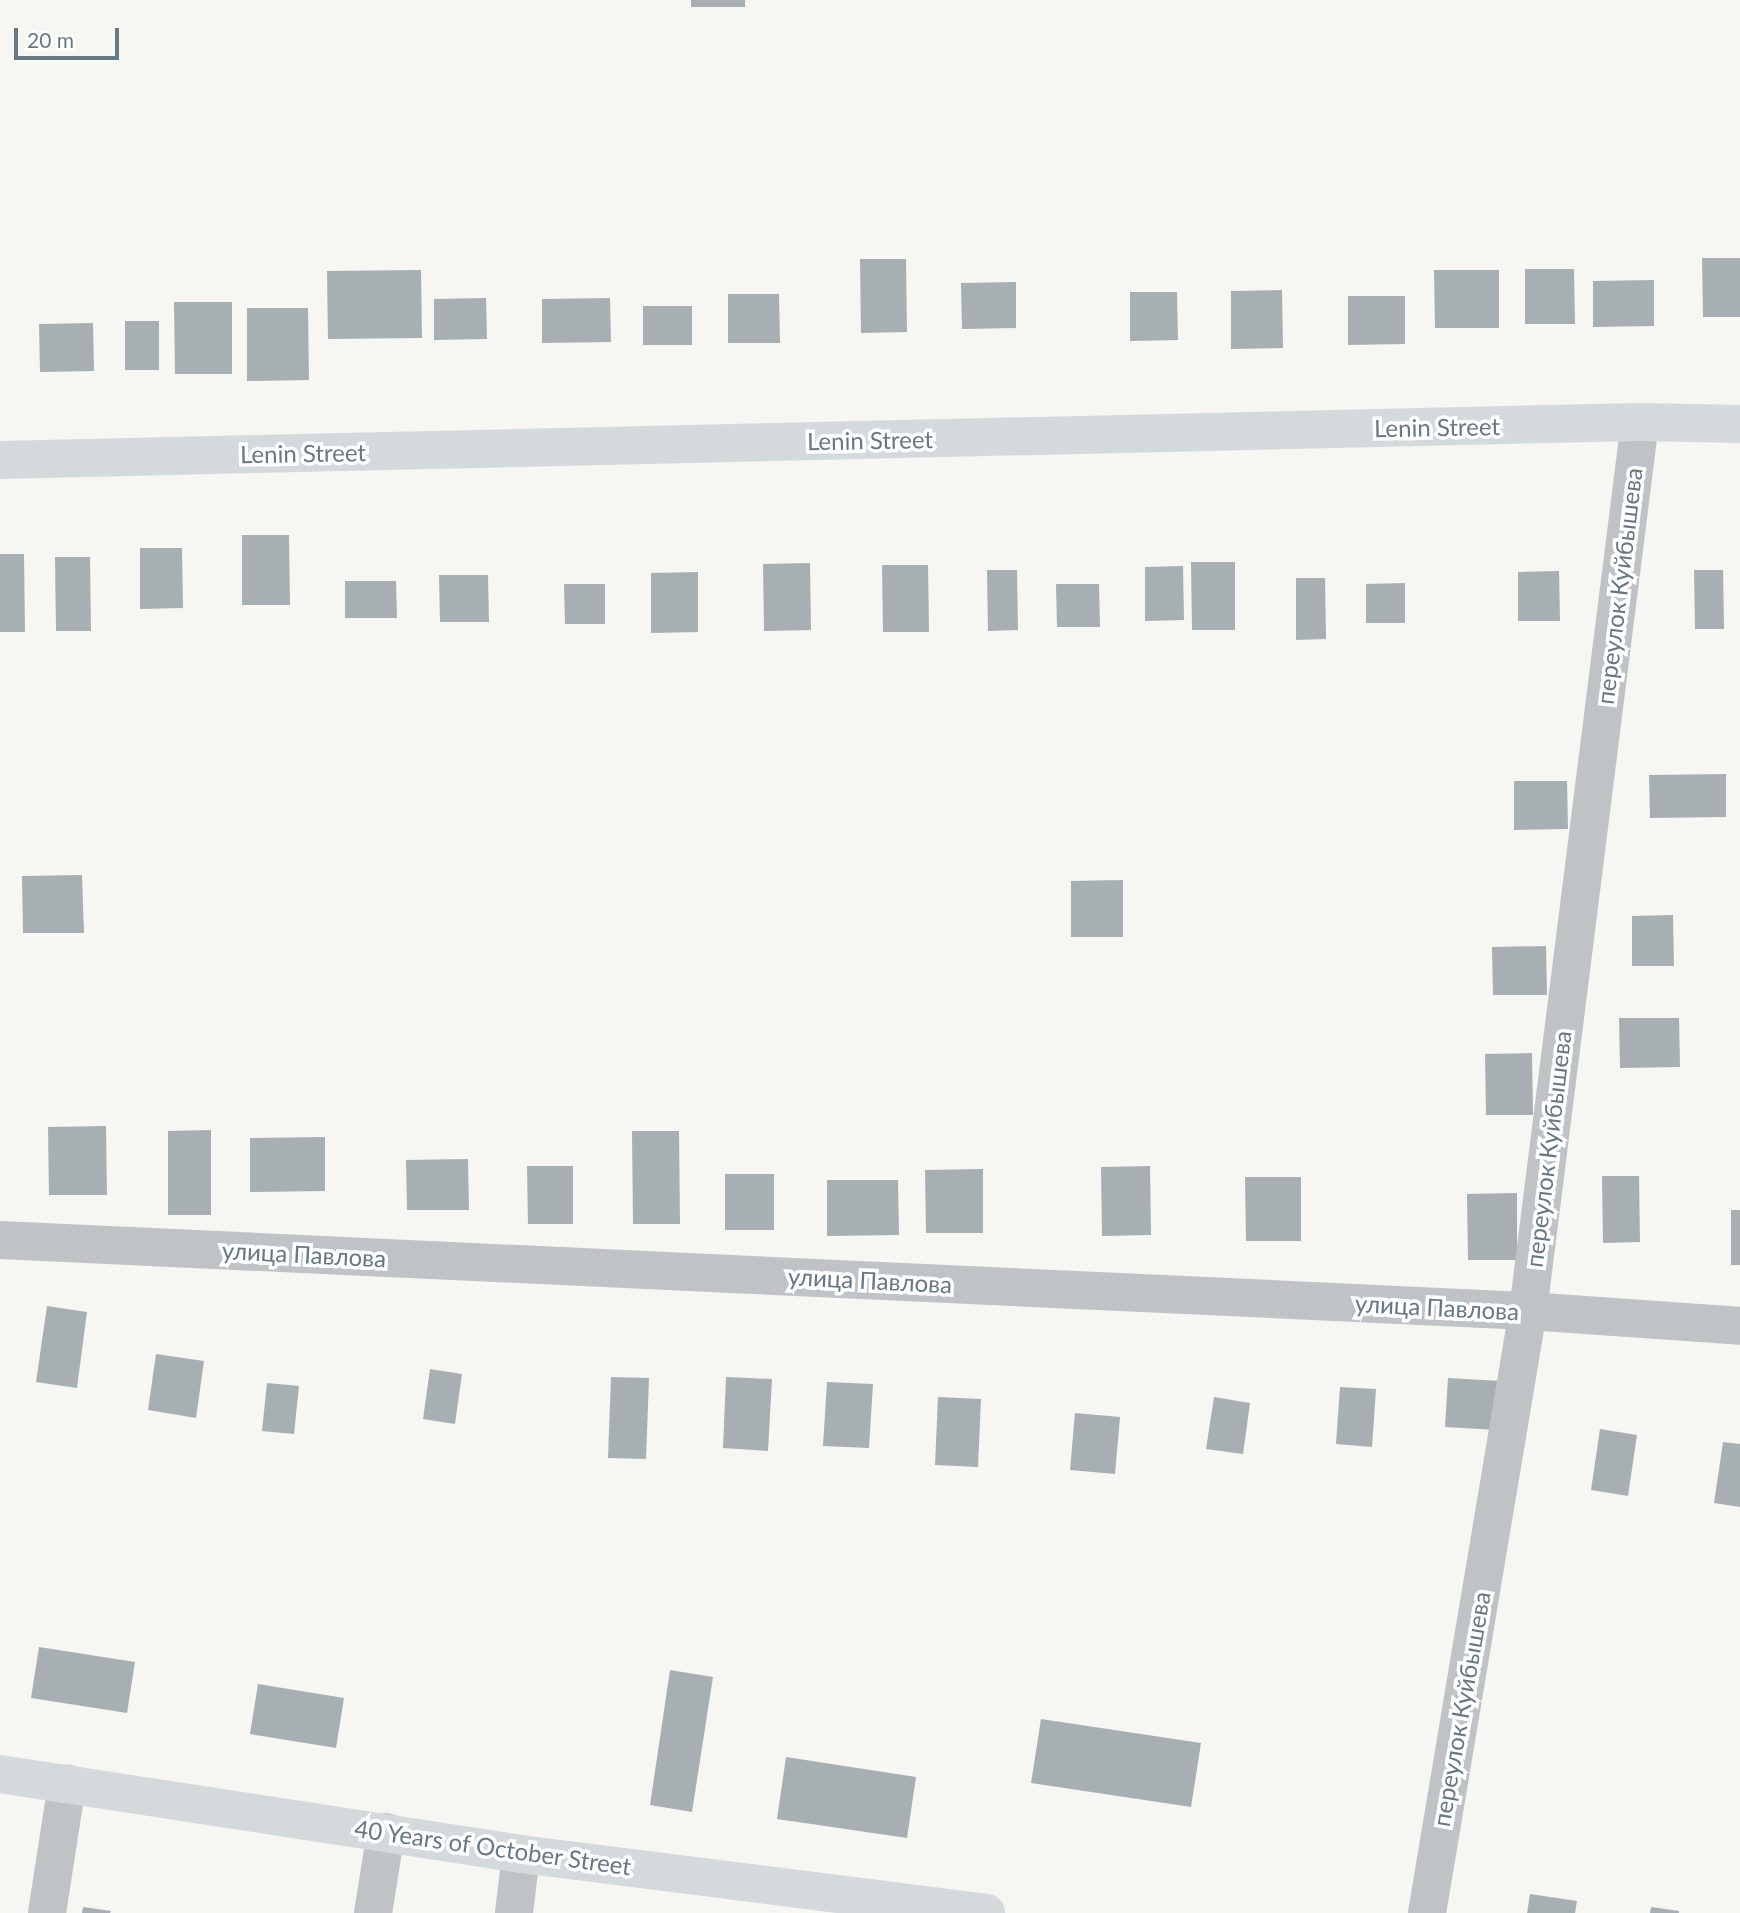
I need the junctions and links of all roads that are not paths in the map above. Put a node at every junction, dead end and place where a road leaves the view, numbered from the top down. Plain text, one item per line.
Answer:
1 (1640, 422) junction
2 (1740, 424) edge
3 (0, 460) edge
4 (0, 1240) edge
5 (1528, 1311) junction
6 (1740, 1326) edge
7 (0, 1774) edge
8 (67, 1784) junction
9 (386, 1832) junction
10 (521, 1854) junction
11 (47, 1913) edge
12 (373, 1913) edge
13 (514, 1913) edge
14 (986, 1913) edge
15 (1427, 1913) edge

1 - 2 street, Lenin Street
1 - 3 street, Lenin Street
1 - 5 street, переулок Куйбышева
4 - 5 street, улица Павлова
5 - 6 street, улица Павлова
5 - 15 street, переулок Куйбышева
7 - 8 street, 40 Years of October Street
8 - 9 street, 40 Years of October Street
8 - 11 street
9 - 10 street, 40 Years of October Street
9 - 12 street
10 - 13 street
10 - 14 street, 40 Years of October Street

